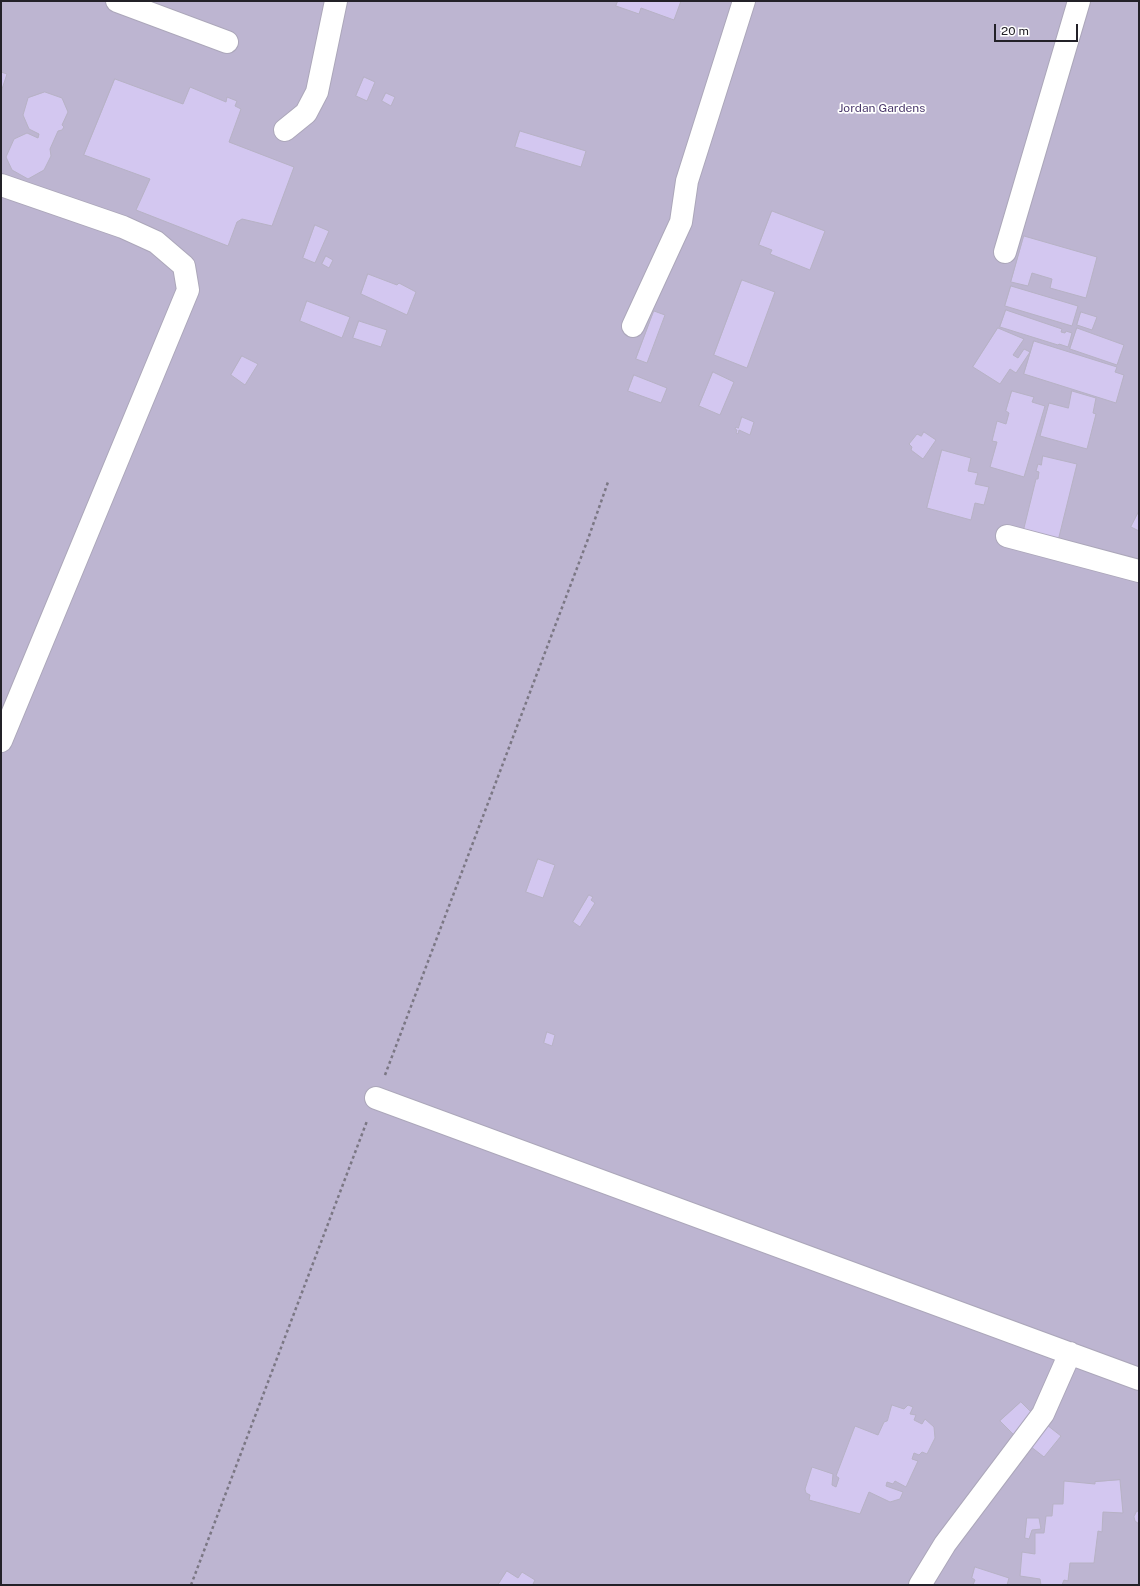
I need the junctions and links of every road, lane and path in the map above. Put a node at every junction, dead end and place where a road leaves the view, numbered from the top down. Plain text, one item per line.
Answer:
1 (117, 1) edge
2 (336, 1) edge
3 (744, 1) edge
4 (1079, 1) edge
5 (227, 42) dead end
6 (286, 130) dead end
7 (1, 185) edge
8 (1005, 252) dead end
9 (633, 326) dead end
10 (608, 482) dead end
11 (1007, 536) dead end
12 (1139, 571) edge
13 (1, 741) edge
14 (376, 1098) junction
15 (1070, 1353) junction
16 (1139, 1379) edge
17 (191, 1585) edge
18 (920, 1585) edge

1 - 5 street
2 - 6 street
3 - 9 street
4 - 8 street
7 - 13 street
10 - 14 path
11 - 12 street
14 - 15 street
14 - 17 path
15 - 16 street
15 - 18 street

